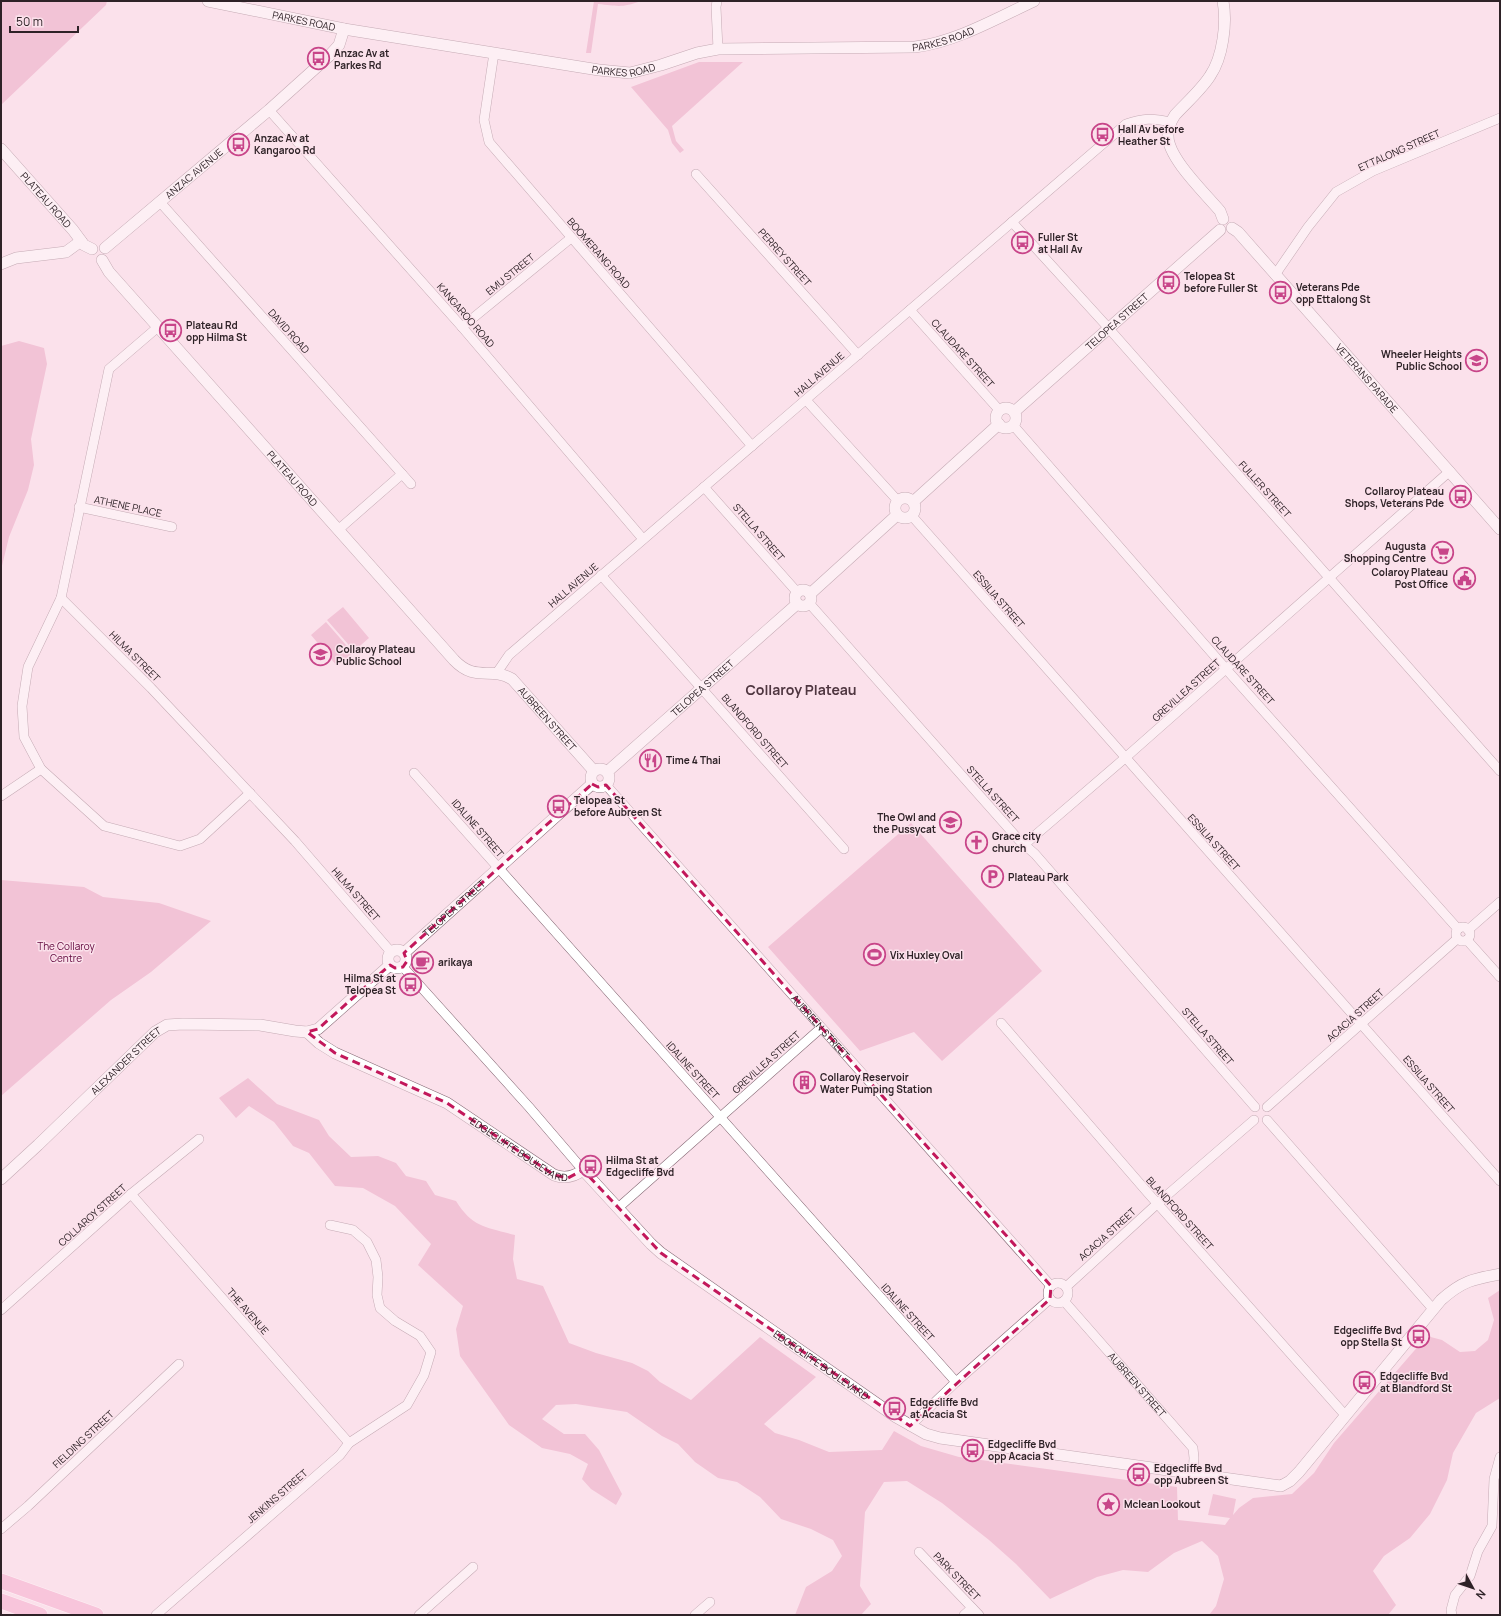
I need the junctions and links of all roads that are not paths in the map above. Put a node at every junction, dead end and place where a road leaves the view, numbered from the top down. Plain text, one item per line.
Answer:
1 (208, 1) edge
2 (718, 1) edge
3 (1034, 1) edge
4 (1223, 1) edge
5 (344, 29) junction
6 (718, 49) junction
7 (494, 53) junction
8 (268, 110) junction
9 (1500, 118) edge
10 (1171, 122) junction
11 (1, 149) edge
12 (696, 174) dead end
13 (160, 202) junction
14 (1223, 219) junction
15 (1012, 222) junction
16 (1232, 228) junction
17 (1220, 230) junction
18 (571, 238) junction
19 (81, 241) junction
20 (105, 248) junction
21 (92, 249) junction
22 (102, 260) junction
23 (1, 264) edge
24 (1275, 275) junction
25 (910, 310) junction
26 (158, 327) junction
27 (462, 327) junction
28 (1108, 328) junction
29 (858, 355) junction
30 (806, 400) junction
31 (1000, 411) junction
32 (1014, 412) junction
33 (999, 424) junction
34 (1013, 425) junction
35 (752, 446) junction
36 (1450, 471) junction
37 (402, 474) junction
38 (411, 484) dead end
39 (704, 487) junction
40 (898, 501) junction
41 (913, 502) junction
42 (79, 507) junction
43 (897, 515) junction
44 (912, 516) junction
45 (172, 527) dead end
46 (1500, 529) edge
47 (338, 530) junction
48 (643, 539) junction
49 (602, 575) junction
50 (1329, 578) junction
51 (797, 592) junction
52 (61, 598) junction
53 (809, 599) junction
54 (797, 604) junction
55 (1226, 668) junction
56 (496, 674) junction
57 (702, 688) junction
58 (1125, 758) junction
59 (41, 769) junction
60 (594, 771) junction
61 (1500, 771) edge
62 (607, 772) junction
63 (414, 773) dead end
64 (592, 784) junction
65 (606, 785) junction
66 (250, 793) junction
67 (1, 796) edge
68 (1024, 844) junction
69 (844, 849) dead end
70 (498, 868) junction
71 (1500, 902) edge
72 (1458, 929) junction
73 (1468, 930) junction
74 (1457, 939) junction
75 (1467, 940) junction
76 (391, 952) junction
77 (404, 953) junction
78 (390, 965) junction
79 (403, 967) junction
80 (1500, 977) edge
81 (1001, 1023) dead end
82 (1362, 1025) junction
83 (822, 1028) junction
84 (307, 1032) junction
85 (1254, 1107) junction
86 (1267, 1107) junction
87 (720, 1118) junction
88 (1254, 1120) junction
89 (1267, 1120) junction
90 (199, 1139) dead end
91 (583, 1170) junction
92 (1, 1178) edge
93 (1500, 1181) edge
94 (131, 1194) junction
95 (1158, 1204) junction
96 (618, 1208) junction
97 (330, 1225) dead end
98 (1500, 1274) edge
99 (1051, 1286) junction
100 (1066, 1287) junction
101 (1050, 1299) junction
102 (1064, 1300) junction
103 (1433, 1309) junction
104 (1, 1310) edge
105 (179, 1364) dead end
106 (956, 1382) junction
107 (1345, 1415) junction
108 (910, 1426) junction
109 (349, 1443) junction
110 (1500, 1457) edge
111 (1193, 1474) junction
112 (1, 1530) edge
113 (919, 1552) dead end
114 (473, 1567) dead end
115 (1, 1581) edge
116 (1, 1601) edge
117 (710, 1602) dead end
118 (972, 1608) junction
119 (40, 1615) edge
120 (96, 1615) edge
121 (156, 1615) edge
122 (419, 1615) edge
123 (695, 1615) edge
124 (964, 1615) edge
125 (979, 1615) edge
126 (1452, 1615) edge

1 - 5 street, PARKES ROAD
2 - 6 street
3 - 6 street, PARKES ROAD
4 - 10 street
5 - 7 street, PARKES ROAD
5 - 8 street, ANZAC AVENUE
6 - 7 street, PARKES ROAD
7 - 18 street, BOOMERANG ROAD
8 - 13 street, ANZAC AVENUE
8 - 27 street, KANGAROO ROAD
9 - 24 street, ETTALONG STREET
10 - 14 street
10 - 15 street, HALL AVENUE
11 - 19 street, PLATEAU ROAD
12 - 29 street, PERREY STREET
13 - 20 street, ANZAC AVENUE
13 - 37 street, DAVID ROAD
14 - 16 street
14 - 17 street
15 - 25 street, HALL AVENUE
15 - 28 street, FULLER STREET
16 - 17 street
16 - 24 street, VETERANS PARADE
17 - 28 street, TELOPEA STREET
18 - 27 street, EMU STREET
18 - 35 street, BOOMERANG ROAD
19 - 21 street, PLATEAU ROAD
19 - 23 street
20 - 21 street
20 - 22 street
21 - 22 street
22 - 26 street, PLATEAU ROAD
24 - 36 street, VETERANS PARADE
25 - 29 street, HALL AVENUE
25 - 31 street, CLAUDARE STREET
26 - 42 street
26 - 47 street, PLATEAU ROAD
27 - 48 street, KANGAROO ROAD
28 - 32 street, TELOPEA STREET
28 - 50 street, FULLER STREET
29 - 30 street, HALL AVENUE
30 - 35 street, HALL AVENUE
30 - 40 street
31 - 32 street
31 - 33 street
32 - 34 street
33 - 34 street
33 - 41 street
34 - 55 street, CLAUDARE STREET
35 - 39 street, HALL AVENUE
36 - 46 street, VETERANS PARADE
36 - 50 street, GREVILLEA STREET
37 - 38 street, DAVID ROAD
37 - 47 street
39 - 48 street, HALL AVENUE
39 - 51 street, STELLA STREET
40 - 41 street
40 - 43 street
41 - 44 street
42 - 45 street, ATHENE PLACE
42 - 52 street
43 - 44 street
43 - 53 street
44 - 58 street, ESSILIA STREET
47 - 56 street, PLATEAU ROAD
48 - 49 street, HALL AVENUE
49 - 56 street, HALL AVENUE
49 - 57 street, BLANDFORD STREET
50 - 55 street, GREVILLEA STREET
50 - 61 street, FULLER STREET
51 - 53 street
51 - 54 street
52 - 59 street
52 - 66 street, HILMA STREET
53 - 54 street
53 - 68 street, STELLA STREET
54 - 57 street, TELOPEA STREET
55 - 58 street, GREVILLEA STREET
55 - 72 street, CLAUDARE STREET
56 - 60 street, AUBREEN STREET
57 - 62 street, TELOPEA STREET
57 - 69 street, BLANDFORD STREET
58 - 68 street, GREVILLEA STREET
58 - 82 street, ESSILIA STREET
59 - 66 street
59 - 67 street
60 - 62 street
60 - 64 street
62 - 65 street
63 - 70 street, IDALINE STREET
64 - 65 street
64 - 70 street, TELOPEA STREET
65 - 83 street, AUBREEN STREET
66 - 76 street, HILMA STREET
68 - 85 street, STELLA STREET
70 - 77 street, TELOPEA STREET
70 - 87 street, IDALINE STREET
71 - 73 street
72 - 73 street
72 - 74 street
73 - 75 street
74 - 75 street
74 - 82 street, ACACIA STREET
75 - 80 street
76 - 77 street
76 - 78 street
77 - 79 street
78 - 79 street
78 - 84 street
79 - 91 street
81 - 95 street, BLANDFORD STREET
82 - 86 street, ACACIA STREET
82 - 93 street, ESSILIA STREET
83 - 87 street, GREVILLEA STREET
83 - 99 street, AUBREEN STREET
84 - 91 street, EDGECLIFFE BOULEVARD
84 - 92 street, ALEXANDER STREET
85 - 86 street
85 - 88 street
86 - 89 street
87 - 96 street, GREVILLEA STREET
87 - 106 street, IDALINE STREET
88 - 89 street
88 - 95 street, ACACIA STREET
89 - 103 street
90 - 94 street, COLLAROY STREET
91 - 96 street, EDGECLIFFE BOULEVARD
94 - 104 street, COLLAROY STREET
94 - 109 street, THE AVENUE
95 - 100 street, ACACIA STREET
95 - 107 street, BLANDFORD STREET
96 - 108 street, EDGECLIFFE BOULEVARD
97 - 109 street, JENKINS STREET
98 - 103 street, EDGECLIFFE BOULEVARD
99 - 100 street
99 - 101 street
100 - 102 street
101 - 102 street
101 - 106 street
102 - 111 street, AUBREEN STREET
103 - 107 street, EDGECLIFFE BOULEVARD
105 - 112 street, FIELDING STREET
106 - 108 street
107 - 111 street, EDGECLIFFE BOULEVARD
108 - 111 street, EDGECLIFFE BOULEVARD
109 - 121 street, JENKINS STREET
110 - 126 street
113 - 118 street, PARK STREET
114 - 122 street
115 - 120 highway
116 - 119 highway
117 - 123 street
118 - 124 street
118 - 125 street, PARK STREET

